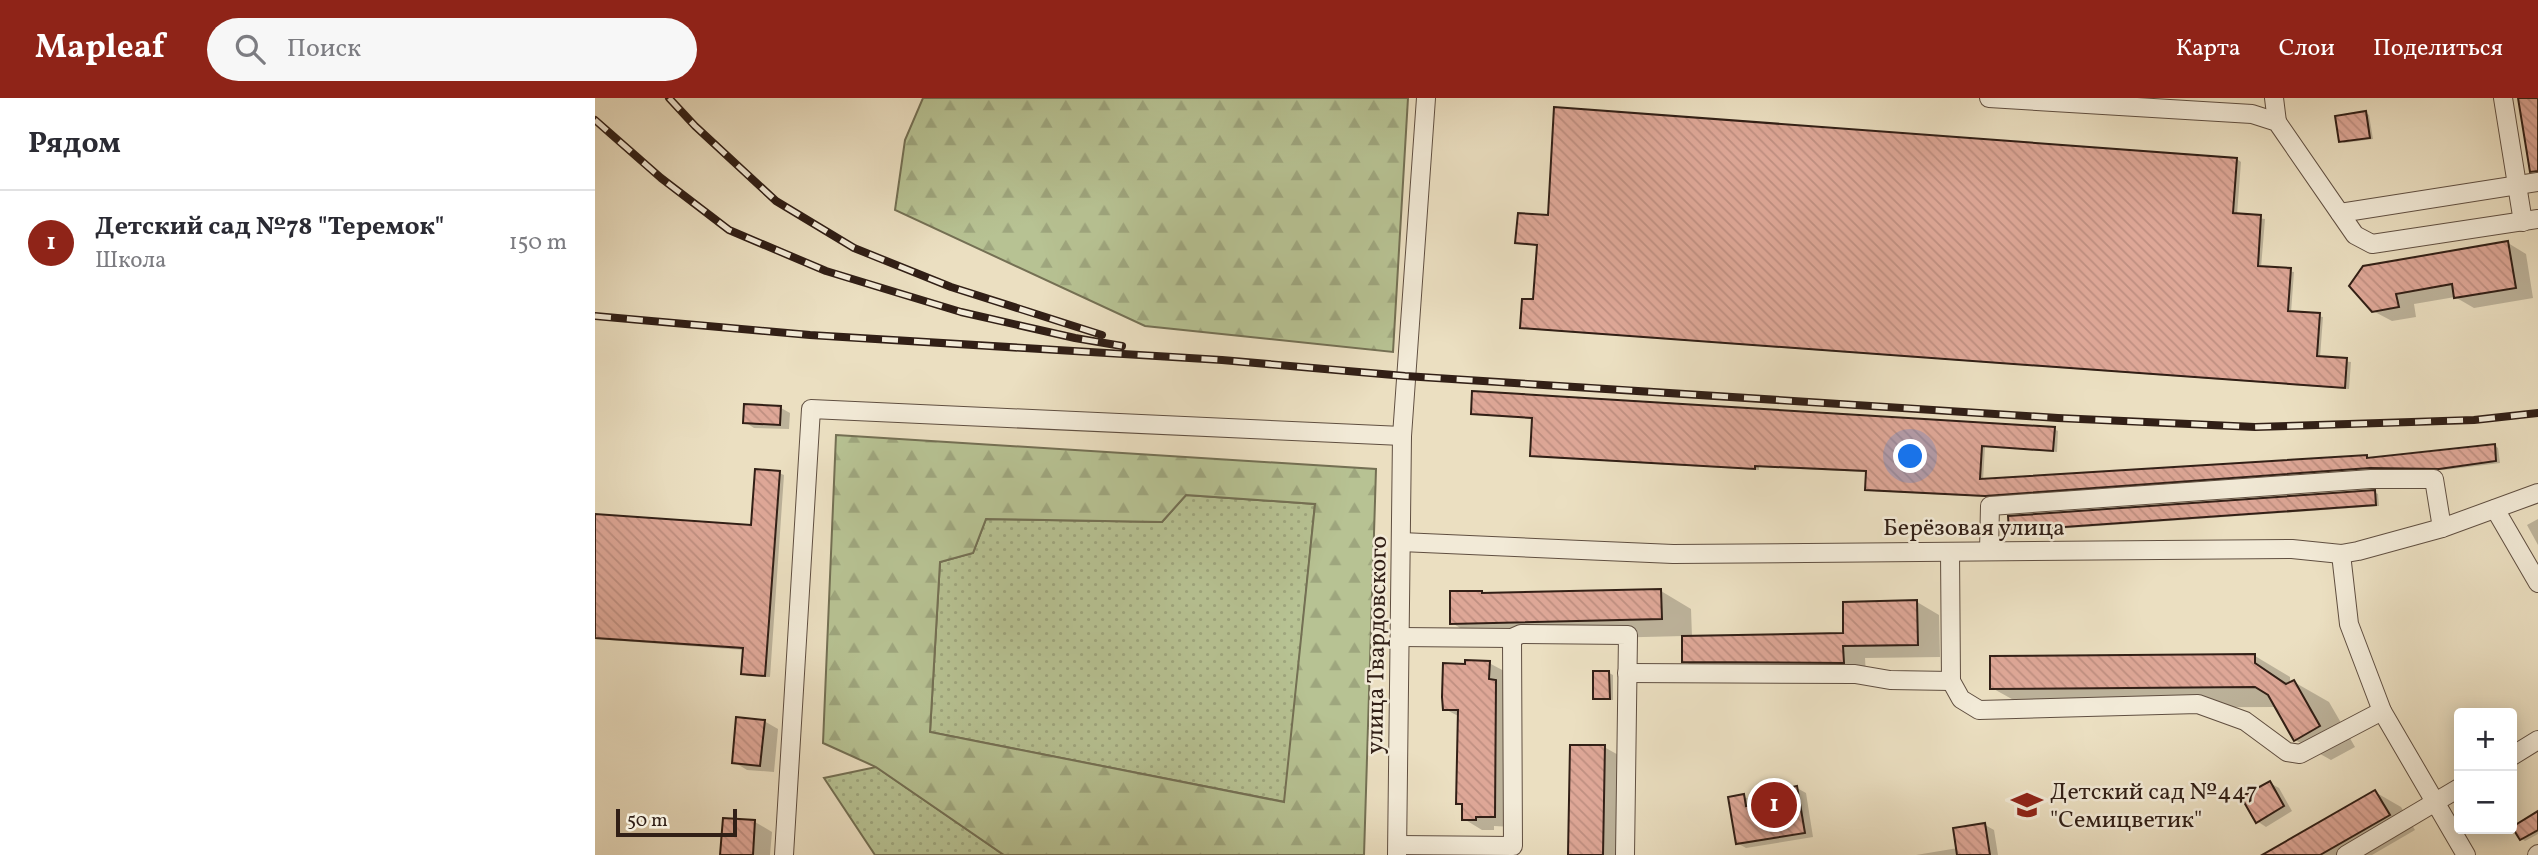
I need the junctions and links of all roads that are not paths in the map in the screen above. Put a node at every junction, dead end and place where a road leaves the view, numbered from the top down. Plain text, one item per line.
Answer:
1 (1426, 98) edge
2 (1989, 98) edge
3 (2274, 98) edge
4 (2503, 98) edge
5 (2277, 122) junction
6 (2538, 182) edge
7 (2517, 186) junction
8 (2340, 213) junction
9 (2531, 221) edge
10 (1402, 436) junction
11 (2538, 494) edge
12 (2495, 509) junction
13 (2442, 528) junction
14 (1401, 542) junction
15 (1989, 551) junction
16 (1950, 552) junction
17 (2341, 554) junction
18 (2538, 583) edge
19 (1400, 637) junction
20 (1512, 638) junction
21 (1627, 673) junction
22 (1951, 681) junction
23 (2382, 711) junction
24 (2538, 740) edge
25 (2517, 753) edge
26 (2454, 791) edge
27 (2436, 803) junction
28 (1398, 850) edge
29 (1516, 850) edge
30 (784, 855) edge
31 (1625, 855) edge
32 (2346, 855) edge
33 (2466, 855) edge

1 - 10 street, улица Твардовского
2 - 5 street
3 - 5 street
4 - 7 street
5 - 8 street
6 - 7 street
7 - 8 street
7 - 9 street
8 - 9 street
10 - 14 street, улица Твардовского
10 - 30 street
11 - 12 street, Берёзовая улица
12 - 13 street, Берёзовая улица
12 - 18 street
13 - 15 street
13 - 17 street, Берёзовая улица
14 - 16 street, Берёзовая улица
14 - 19 street, улица Твардовского
15 - 16 street, Берёзовая улица
15 - 17 street, Берёзовая улица
16 - 22 street
17 - 23 street
19 - 20 street
19 - 28 street, улица Твардовского
20 - 21 street
20 - 29 street
21 - 22 street
21 - 31 street
22 - 23 street
23 - 27 street
24 - 25 street
26 - 27 street
27 - 32 street
27 - 33 street
28 - 29 street

